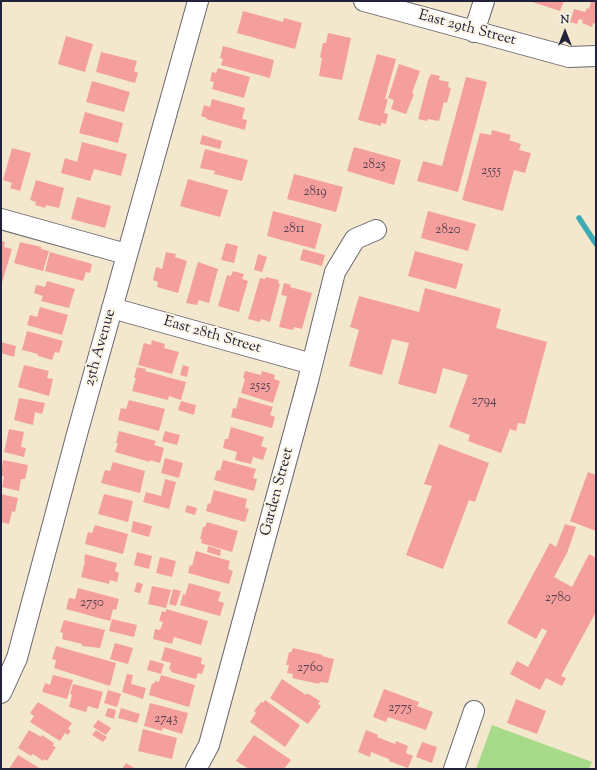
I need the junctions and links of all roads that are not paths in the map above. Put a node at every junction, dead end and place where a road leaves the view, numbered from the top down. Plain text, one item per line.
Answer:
1 (198, 1) edge
2 (364, 1) edge
3 (484, 1) edge
4 (474, 32) junction
5 (596, 56) edge
6 (1, 218) edge
7 (376, 230) dead end
8 (126, 254) junction
9 (112, 308) junction
10 (312, 364) junction
11 (1, 693) edge
12 (474, 712) dead end
13 (196, 769) edge
14 (454, 769) edge

1 - 8 street, 25th Avenue
2 - 4 street, East 29th Street
3 - 4 street
4 - 5 street, East 29th Street
6 - 8 street
7 - 10 street, Garden Street
8 - 9 street, 25th Avenue
9 - 10 street, East 28th Street
9 - 11 street, 25th Avenue
10 - 13 street, Garden Street
12 - 14 street

